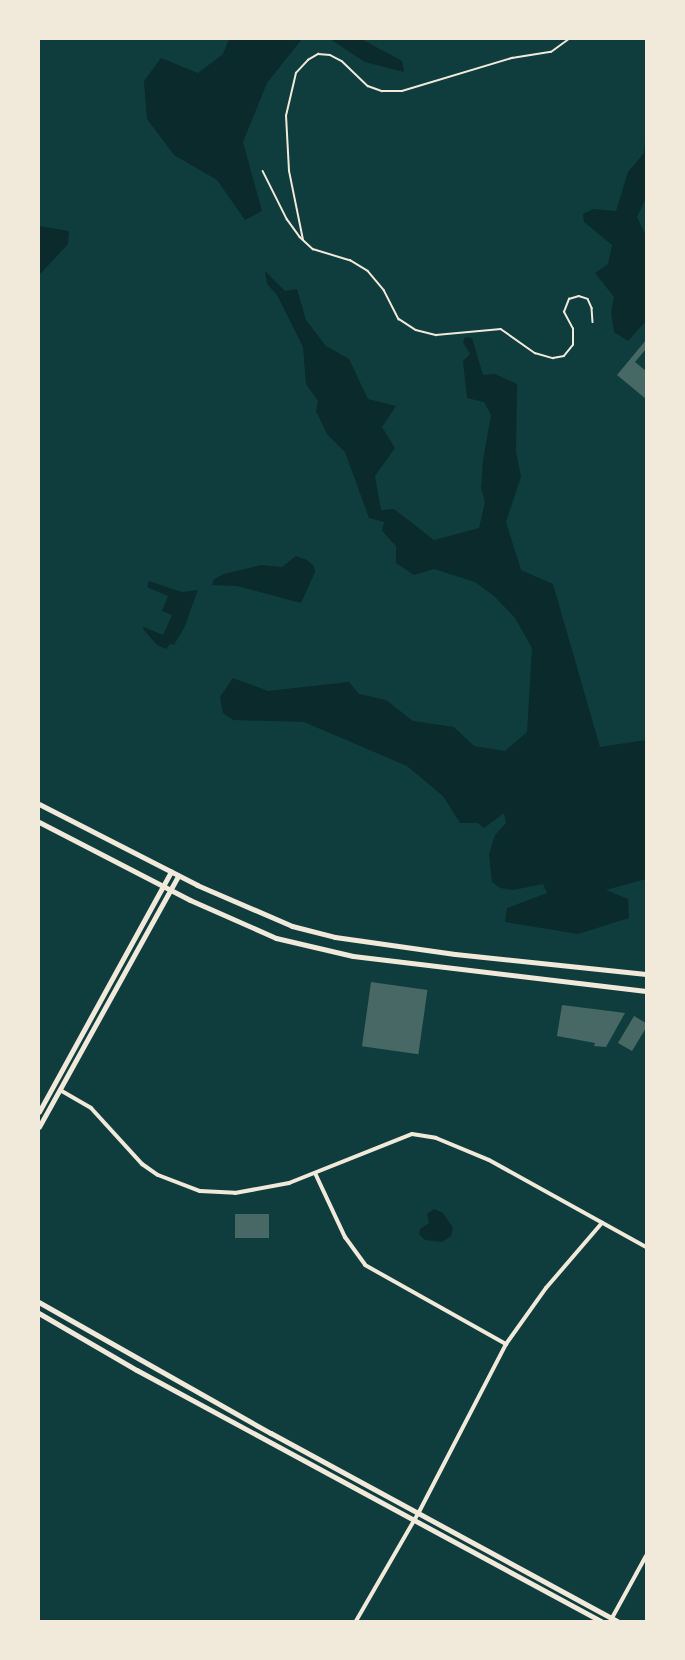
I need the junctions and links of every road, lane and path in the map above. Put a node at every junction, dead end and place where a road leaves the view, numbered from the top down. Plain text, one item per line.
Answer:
1 (569, 39) edge
2 (263, 171) dead end
3 (303, 241) junction
4 (593, 322) dead end
5 (39, 804) edge
6 (39, 822) edge
7 (171, 872) junction
8 (178, 876) junction
9 (163, 886) junction
10 (170, 890) junction
11 (646, 974) edge
12 (646, 991) edge
13 (60, 1090) junction
14 (39, 1112) edge
15 (39, 1127) edge
16 (315, 1173) junction
17 (602, 1223) junction
18 (646, 1247) edge
19 (39, 1302) edge
20 (39, 1313) edge
21 (506, 1344) junction
22 (419, 1512) junction
23 (414, 1519) junction
24 (646, 1556) edge
25 (615, 1620) edge
26 (356, 1621) edge
27 (602, 1621) edge

1 - 3 path
2 - 3 path
3 - 4 path
5 - 7 main road
6 - 9 main road
7 - 8 main road
7 - 9 main road
8 - 10 main road
8 - 11 main road
9 - 10 main road
9 - 14 main road
10 - 12 main road
10 - 13 main road
13 - 15 main road
13 - 16 street
16 - 17 street
16 - 21 street
17 - 18 street
17 - 21 street
19 - 22 main road
20 - 23 main road
21 - 22 street
22 - 23 street
22 - 25 main road
23 - 26 street
23 - 27 main road
24 - 25 street

